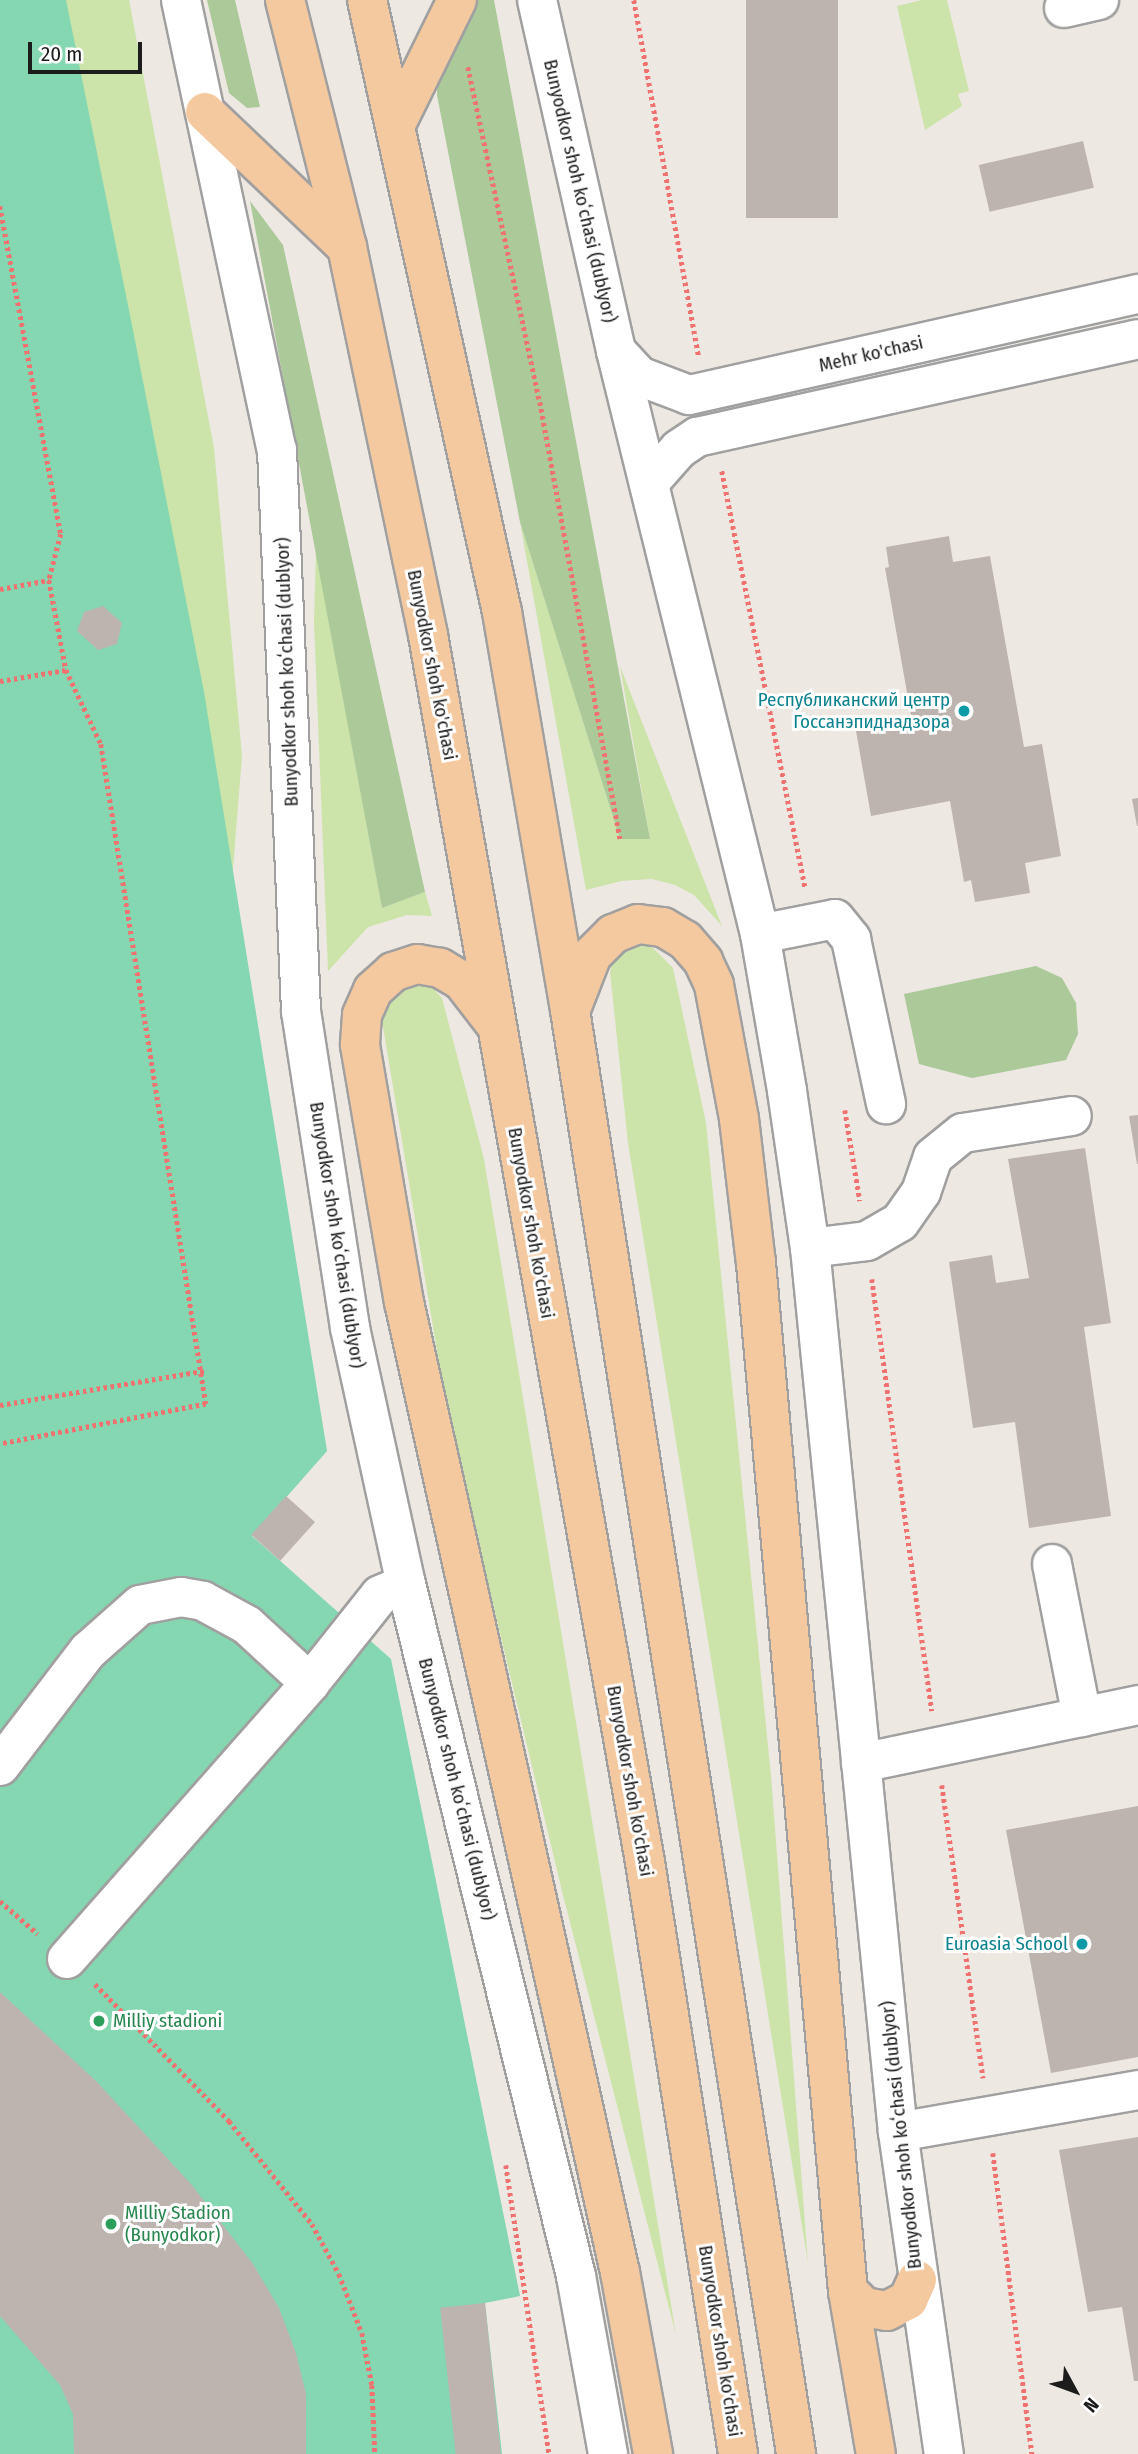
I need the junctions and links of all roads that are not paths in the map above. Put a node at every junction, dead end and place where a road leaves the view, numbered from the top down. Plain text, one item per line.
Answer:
1 (181, 0) edge
2 (285, 0) edge
3 (367, 0) edge
4 (537, 0) edge
5 (455, 2) edge
6 (205, 112) junction
7 (396, 124) junction
8 (347, 247) junction
9 (1138, 294) edge
10 (1138, 339) edge
11 (616, 351) junction
12 (689, 395) junction
13 (697, 437) junction
14 (649, 483) junction
15 (760, 934) junction
16 (570, 1010) junction
17 (496, 1026) junction
18 (886, 1104) dead end
19 (1072, 1116) dead end
20 (810, 1248) junction
21 (1052, 1564) dead end
22 (407, 1584) junction
23 (310, 1683) junction
24 (1138, 1705) edge
25 (1082, 1717) junction
26 (861, 1763) junction
27 (0, 1766) edge
28 (67, 1959) road end
29 (1138, 2090) edge
30 (898, 2132) junction
31 (917, 2280) junction
32 (848, 2291) junction
33 (608, 2454) edge
34 (653, 2454) edge
35 (738, 2454) edge
36 (796, 2454) edge
37 (876, 2454) edge
38 (944, 2454) edge

1 - 6 street, Bunyodkor shoh koʻchasi (dublyor)
2 - 8 main road, Bunyodkor shoh ko'chasi
3 - 7 main road
4 - 11 street, Bunyodkor shoh koʻchasi (dublyor)
5 - 7 main road
6 - 8 main road
6 - 22 street, Bunyodkor shoh koʻchasi (dublyor)
7 - 16 main road
8 - 17 main road, Bunyodkor shoh ko'chasi
9 - 12 street, Mehr ko'chasi
10 - 13 street
11 - 12 street
11 - 14 street, Bunyodkor shoh koʻchasi (dublyor)
12 - 13 street
13 - 14 street
14 - 15 street, Bunyodkor shoh koʻchasi (dublyor)
15 - 18 street
15 - 20 street, Bunyodkor shoh koʻchasi (dublyor)
16 - 32 main road
16 - 36 main road
17 - 34 main road
17 - 35 main road, Bunyodkor shoh ko'chasi
19 - 20 street
20 - 26 street, Bunyodkor shoh koʻchasi (dublyor)
21 - 25 street
22 - 23 street
22 - 33 street, Bunyodkor shoh koʻchasi (dublyor)
23 - 27 street
23 - 28 street
24 - 25 street
25 - 26 street
26 - 30 street, Bunyodkor shoh koʻchasi (dublyor)
29 - 30 street
30 - 31 street, Bunyodkor shoh koʻchasi (dublyor)
31 - 32 main road
31 - 38 street, Bunyodkor shoh koʻchasi (dublyor)
32 - 37 main road

